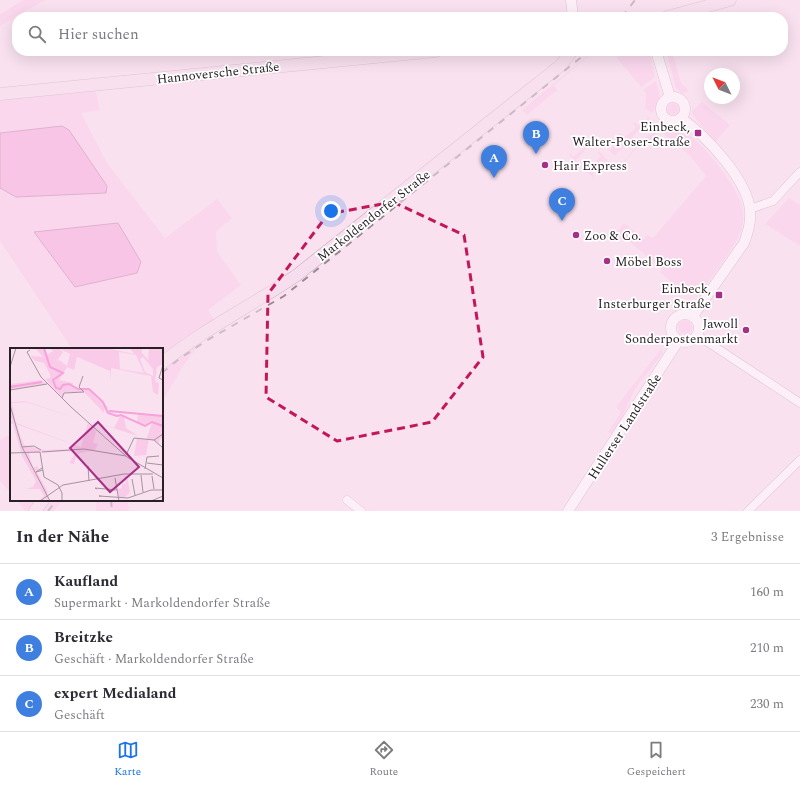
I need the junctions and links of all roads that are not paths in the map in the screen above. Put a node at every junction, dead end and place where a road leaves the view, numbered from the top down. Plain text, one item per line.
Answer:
1 (571, 0) edge
2 (730, 0) edge
3 (572, 12) edge
4 (686, 12) edge
5 (385, 56) edge
6 (568, 56) edge
7 (658, 56) edge
8 (0, 94) edge
9 (670, 97) junction
10 (681, 118) junction
11 (800, 172) edge
12 (750, 209) junction
13 (693, 316) junction
14 (697, 335) junction
15 (679, 340) junction
16 (163, 362) edge
17 (800, 404) edge
18 (800, 460) edge
19 (347, 500) dead end
20 (42, 501) edge
21 (34, 511) edge
22 (361, 511) edge
23 (568, 511) edge
24 (748, 511) edge

1 - 3 street
2 - 4 main road
5 - 8 main road, Hannoversche Straße
6 - 16 main road, Markoldendorfer Straße
7 - 9 street
9 - 10 street
9 - 10 street
10 - 12 street
11 - 12 street
12 - 13 street
13 - 14 street
13 - 15 street
14 - 15 street
14 - 17 street
15 - 23 street, Hullerser Landstraße
18 - 24 street
19 - 22 street
20 - 21 main road

